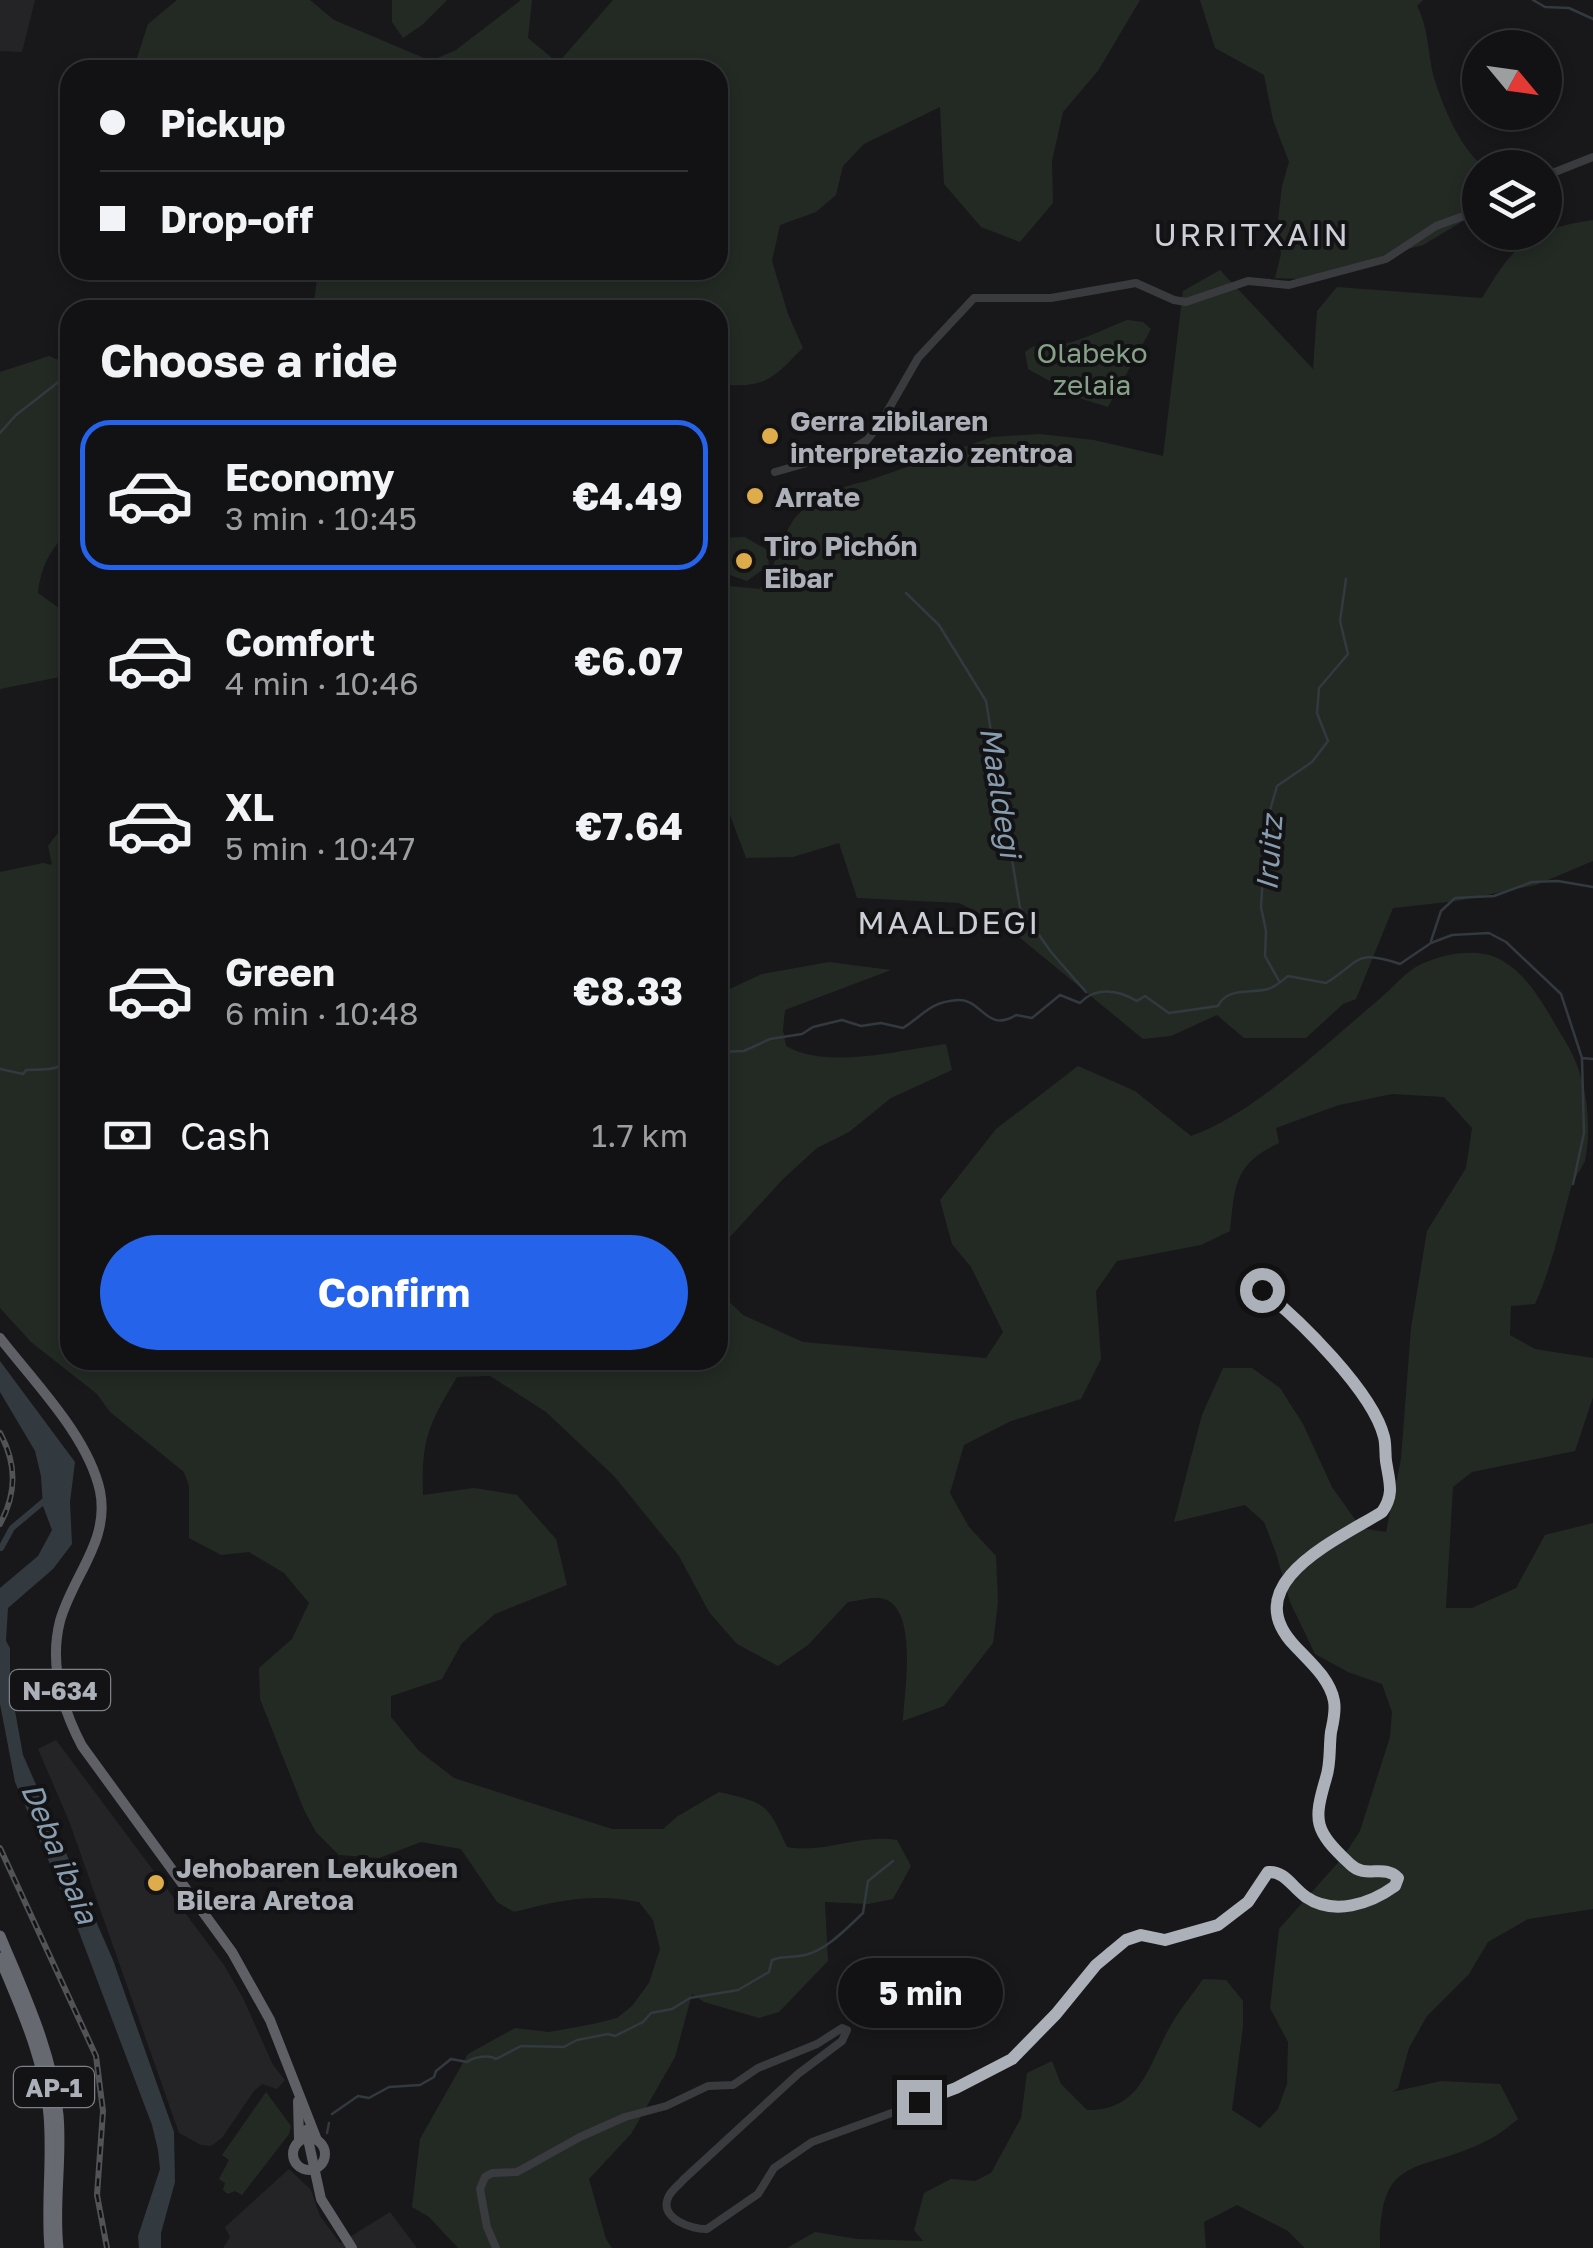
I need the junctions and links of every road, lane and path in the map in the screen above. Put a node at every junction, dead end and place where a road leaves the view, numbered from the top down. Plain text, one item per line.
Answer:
1 (1593, 157) edge
2 (1562, 169) edge
3 (1462, 217) edge
4 (775, 472) dead end
5 (1253, 1282) dead end
6 (0, 1338) edge
7 (0, 1936) edge
8 (0, 1958) edge
9 (296, 2085) junction
10 (312, 2140) junction
11 (296, 2146) junction
12 (313, 2168) junction
13 (50, 2248) edge
14 (58, 2248) edge
15 (352, 2248) edge
16 (496, 2248) edge

1 - 2 street
3 - 4 street
5 - 16 street
6 - 9 highway, N-634
7 - 14 highway, AP-1
8 - 13 highway, AP-1
9 - 10 highway, N-634
9 - 11 highway
10 - 11 highway
10 - 12 highway, N-634
11 - 12 highway
12 - 15 highway, N-634

